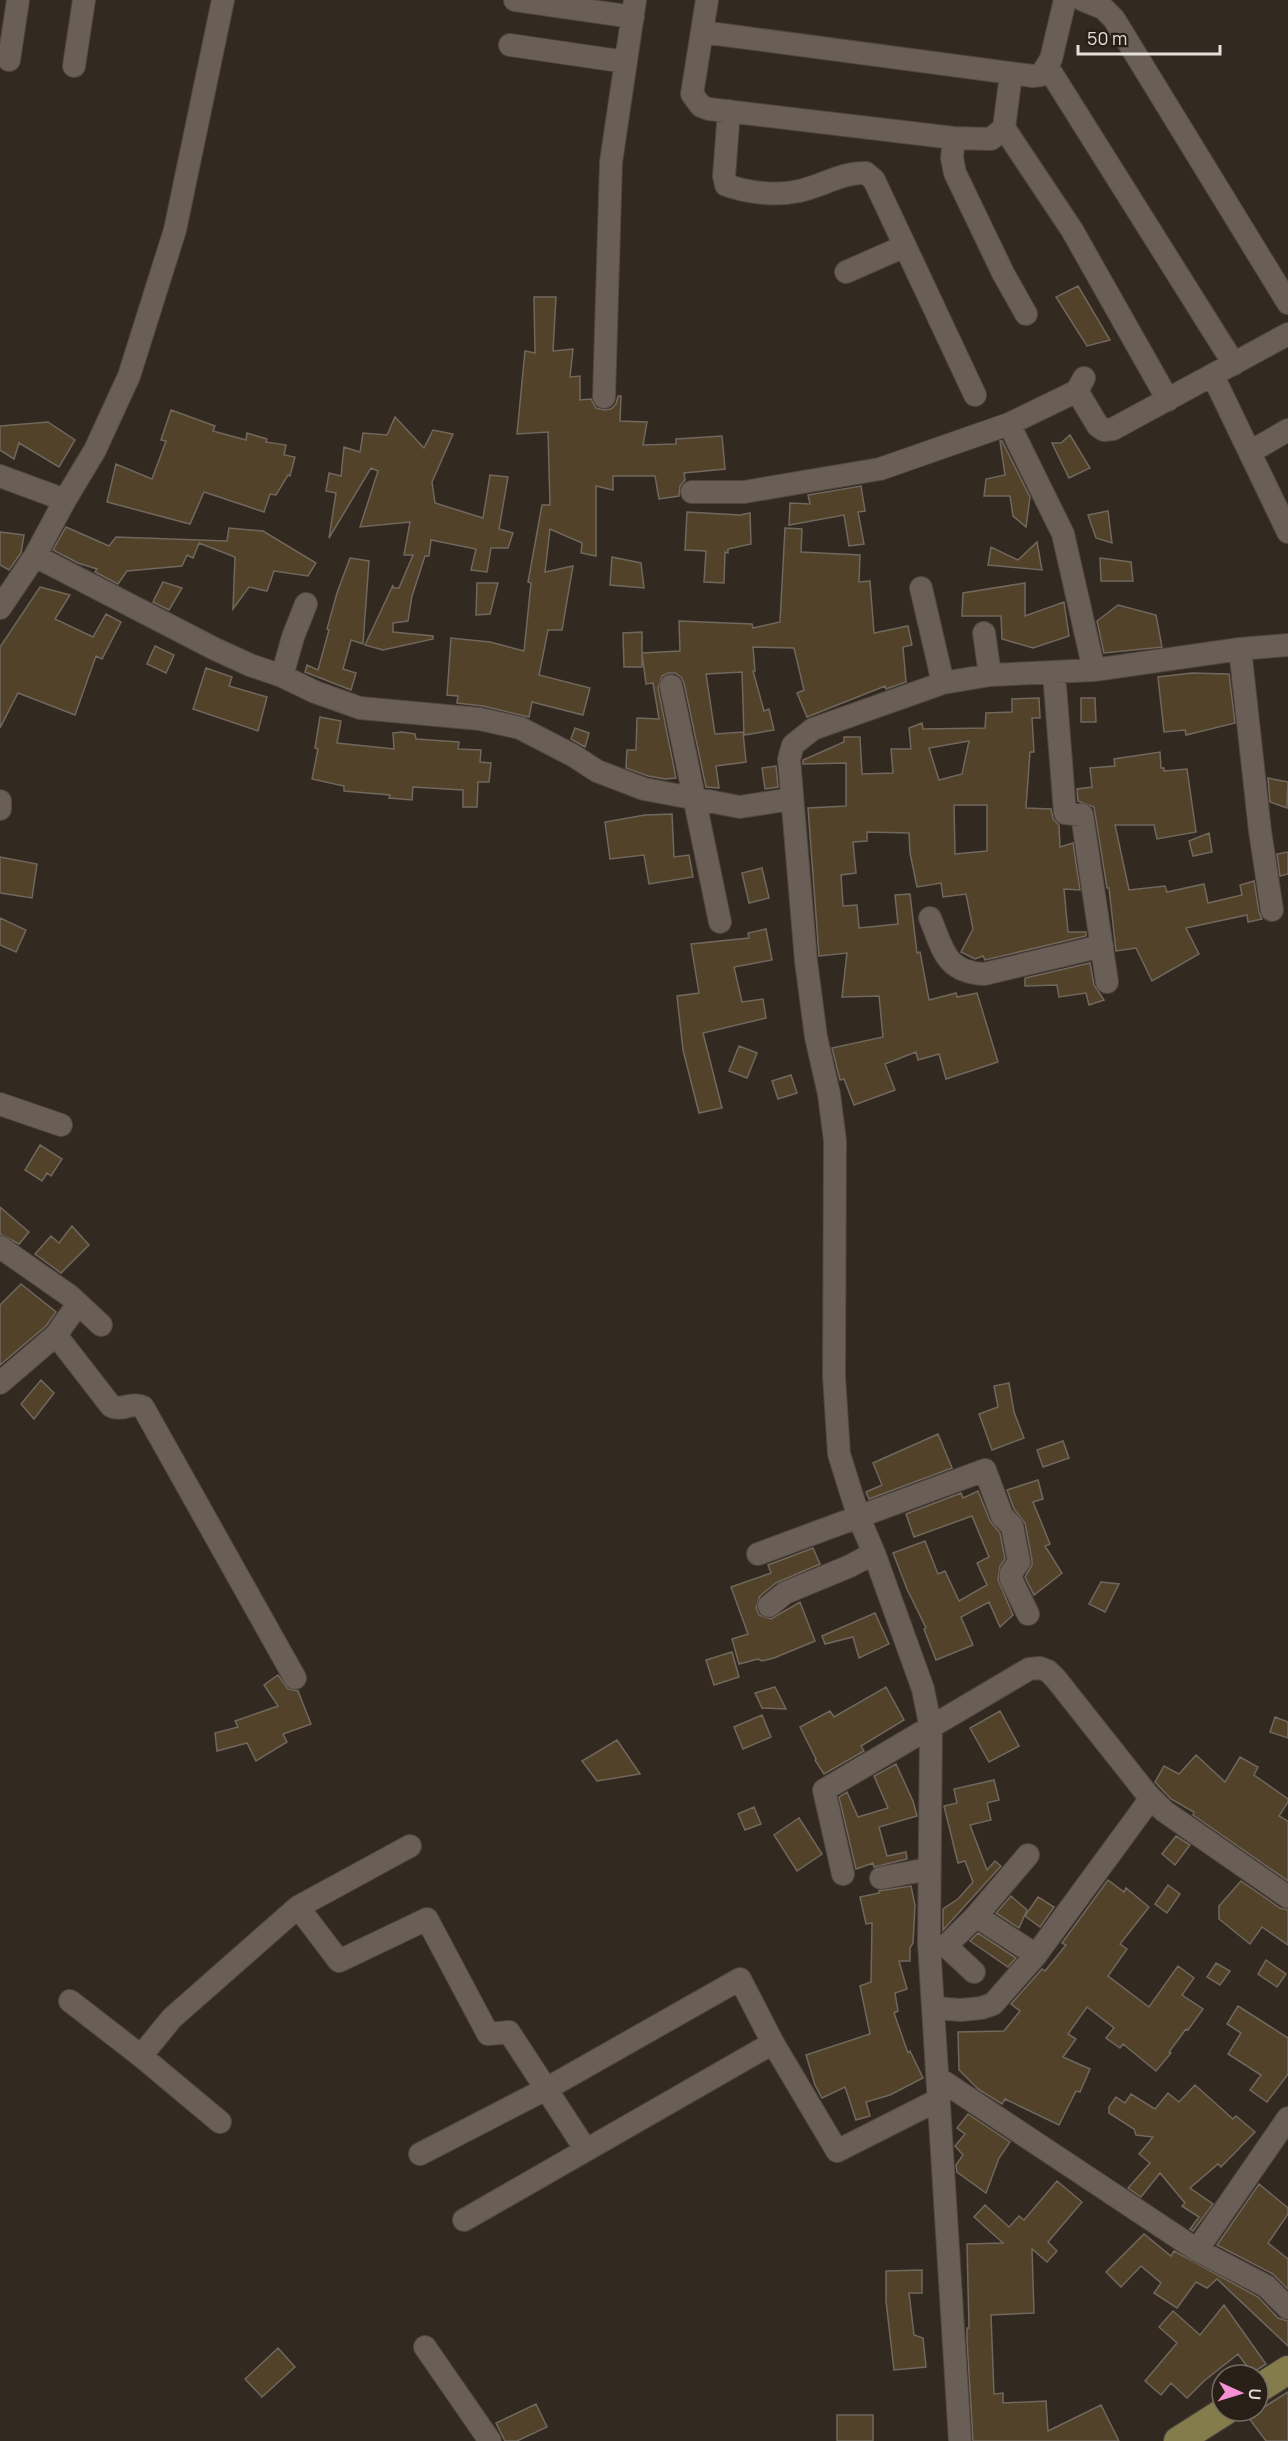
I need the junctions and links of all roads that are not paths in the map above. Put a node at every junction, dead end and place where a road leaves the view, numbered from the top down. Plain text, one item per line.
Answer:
1 (18, 0) edge
2 (84, 0) edge
3 (223, 0) edge
4 (514, 0) edge
5 (707, 0) edge
6 (1065, 0) edge
7 (1083, 0) edge
8 (634, 9) edge
9 (702, 32) junction
10 (510, 45) dead end
11 (9, 60) dead end
12 (626, 62) junction
13 (74, 66) dead end
14 (1047, 66) junction
15 (1011, 74) junction
16 (729, 111) junction
17 (1004, 128) junction
18 (954, 138) junction
19 (905, 246) junction
20 (846, 272) dead end
21 (1288, 303) edge
22 (1026, 314) dead end
23 (1288, 334) edge
24 (1234, 364) junction
25 (1213, 376) junction
26 (975, 395) dead end
27 (604, 397) dead end
28 (1168, 400) junction
29 (1009, 424) junction
30 (1288, 430) edge
31 (1250, 452) junction
32 (0, 476) edge
33 (692, 492) dead end
34 (65, 500) junction
35 (1288, 532) edge
36 (35, 556) junction
37 (921, 588) dead end
38 (306, 604) dead end
39 (0, 608) edge
40 (984, 633) dead end
41 (1288, 645) edge
42 (1240, 649) junction
43 (1094, 670) junction
44 (1054, 673) junction
45 (990, 675) junction
46 (282, 676) junction
47 (943, 683) junction
48 (671, 686) dead end
49 (694, 799) junction
50 (791, 799) junction
51 (0, 801) edge
52 (0, 809) edge
53 (1272, 910) dead end
54 (930, 918) dead end
55 (720, 921) dead end
56 (1102, 946) junction
57 (1107, 982) dead end
58 (0, 1104) edge
59 (61, 1125) dead end
60 (0, 1247) edge
61 (78, 1304) junction
62 (101, 1324) dead end
63 (56, 1335) junction
64 (0, 1383) edge
65 (859, 1518) junction
66 (874, 1553) junction
67 (758, 1554) dead end
68 (769, 1606) dead end
69 (1028, 1614) dead end
70 (295, 1678) dead end
71 (931, 1729) junction
72 (1151, 1798) junction
73 (410, 1846) dead end
74 (1028, 1855) dead end
75 (928, 1869) junction
76 (843, 1874) dead end
77 (881, 1878) dead end
78 (1288, 1897) edge
79 (298, 1907) junction
80 (976, 1916) junction
81 (938, 1945) junction
82 (1036, 1955) junction
83 (974, 1972) dead end
84 (70, 2001) dead end
85 (933, 2008) junction
86 (773, 2043) junction
87 (141, 2056) junction
88 (546, 2089) junction
89 (938, 2089) junction
90 (1288, 2118) edge
91 (220, 2122) dead end
92 (586, 2150) junction
93 (420, 2154) dead end
94 (464, 2220) dead end
95 (1197, 2250) junction
96 (1288, 2308) edge
97 (425, 2347) dead end
98 (1288, 2370) edge
99 (1270, 2381) edge
100 (1210, 2421) edge
101 (490, 2441) edge
102 (960, 2441) edge
103 (1178, 2441) edge

1 - 11 street
2 - 13 street
3 - 34 street
4 - 8 street
5 - 9 street
6 - 14 street
7 - 21 street
8 - 12 street
9 - 15 street
9 - 16 street
10 - 12 street
12 - 27 street
14 - 15 street
14 - 24 street
15 - 17 street
16 - 18 street
16 - 19 street
17 - 18 street
17 - 28 street
18 - 22 street
19 - 20 street
19 - 26 street
23 - 24 street
24 - 25 street
25 - 28 street
25 - 31 street
28 - 29 street
29 - 33 street
29 - 43 street
30 - 31 street
31 - 35 street
32 - 34 street
34 - 36 street
36 - 39 street
36 - 46 street
37 - 47 street
38 - 46 street
40 - 45 street
41 - 42 street
42 - 43 street
42 - 53 street
43 - 44 street
44 - 45 street
44 - 56 street
45 - 47 street
46 - 49 street
47 - 50 street
48 - 49 street
49 - 50 street
49 - 55 street
50 - 65 street
51 - 52 street
54 - 56 street
56 - 57 street
58 - 59 street
60 - 61 street
61 - 62 street
61 - 63 street
63 - 64 street
63 - 70 street
65 - 66 street
65 - 67 street
65 - 69 street
66 - 68 street
66 - 71 street
71 - 72 street
71 - 75 street
71 - 76 street
72 - 78 street
72 - 82 street
73 - 79 street
74 - 80 street
75 - 77 street
75 - 81 street
79 - 87 street
79 - 88 street
80 - 81 street
80 - 82 street
81 - 83 street
81 - 85 street
82 - 85 street
84 - 87 street
85 - 89 street
86 - 88 street
86 - 89 street
86 - 92 street
87 - 91 street
88 - 92 street
88 - 93 street
89 - 95 street
89 - 102 street
90 - 95 street
92 - 94 street
95 - 96 street
97 - 101 street
98 - 99 main road
100 - 103 main road

